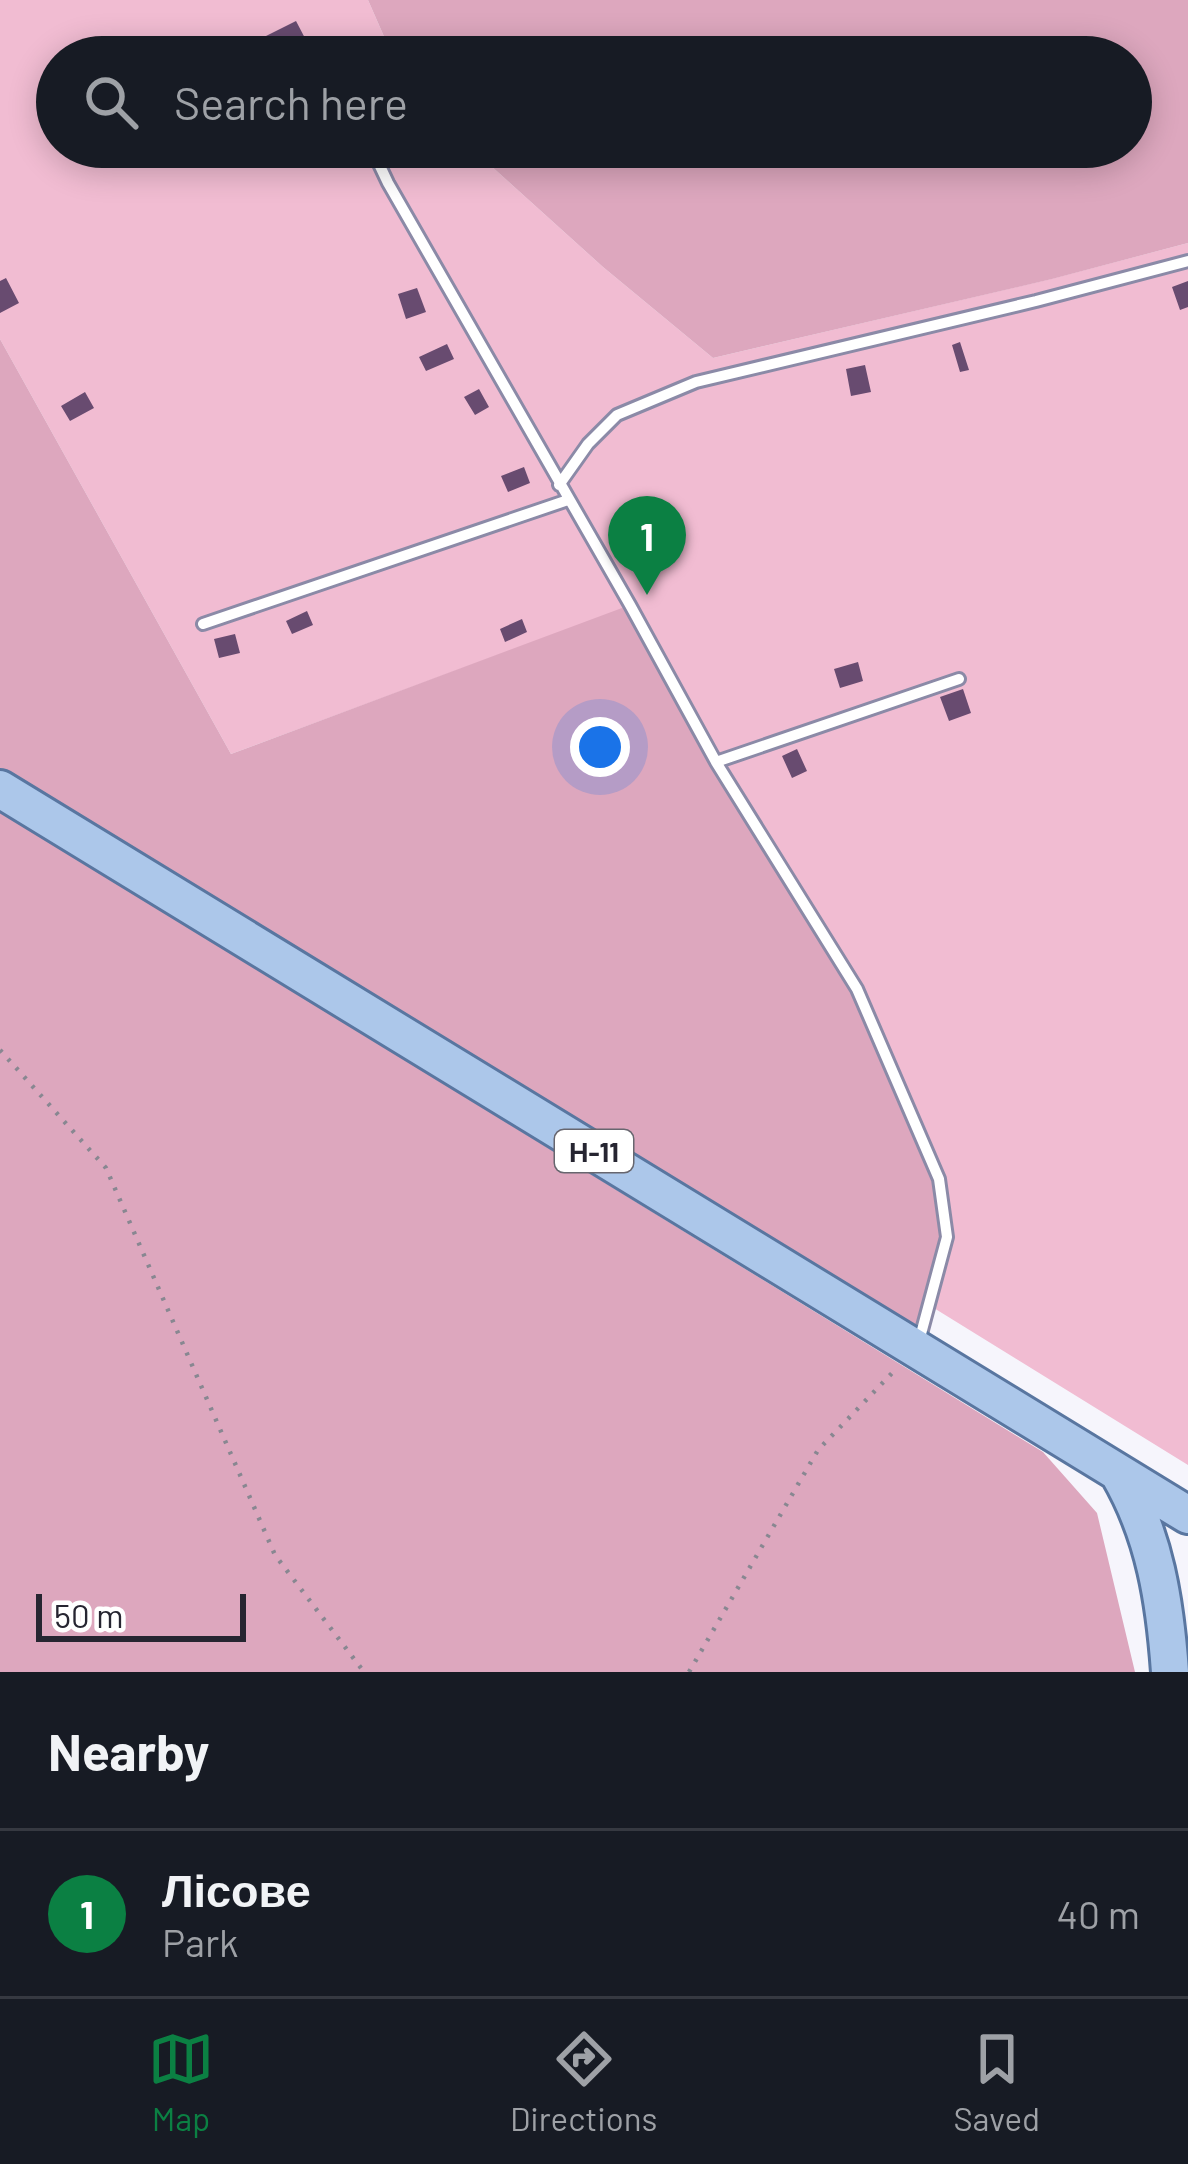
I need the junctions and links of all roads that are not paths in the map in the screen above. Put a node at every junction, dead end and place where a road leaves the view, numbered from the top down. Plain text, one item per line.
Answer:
1 (381, 168) edge
2 (1188, 261) edge
3 (559, 485) junction
4 (568, 500) junction
5 (202, 623) dead end
6 (959, 680) dead end
7 (716, 762) junction
8 (0, 789) edge
9 (916, 1348) junction
10 (1117, 1471) junction
11 (1188, 1515) edge
12 (1188, 1603) edge
13 (1169, 1656) edge

1 - 3 lane
2 - 3 lane
3 - 4 lane
4 - 5 lane
4 - 7 lane
6 - 7 lane
7 - 9 lane
8 - 9 main road, Н-11
9 - 10 main road, Н-11
10 - 11 main road, Н-11
10 - 13 main road
12 - 13 main road

